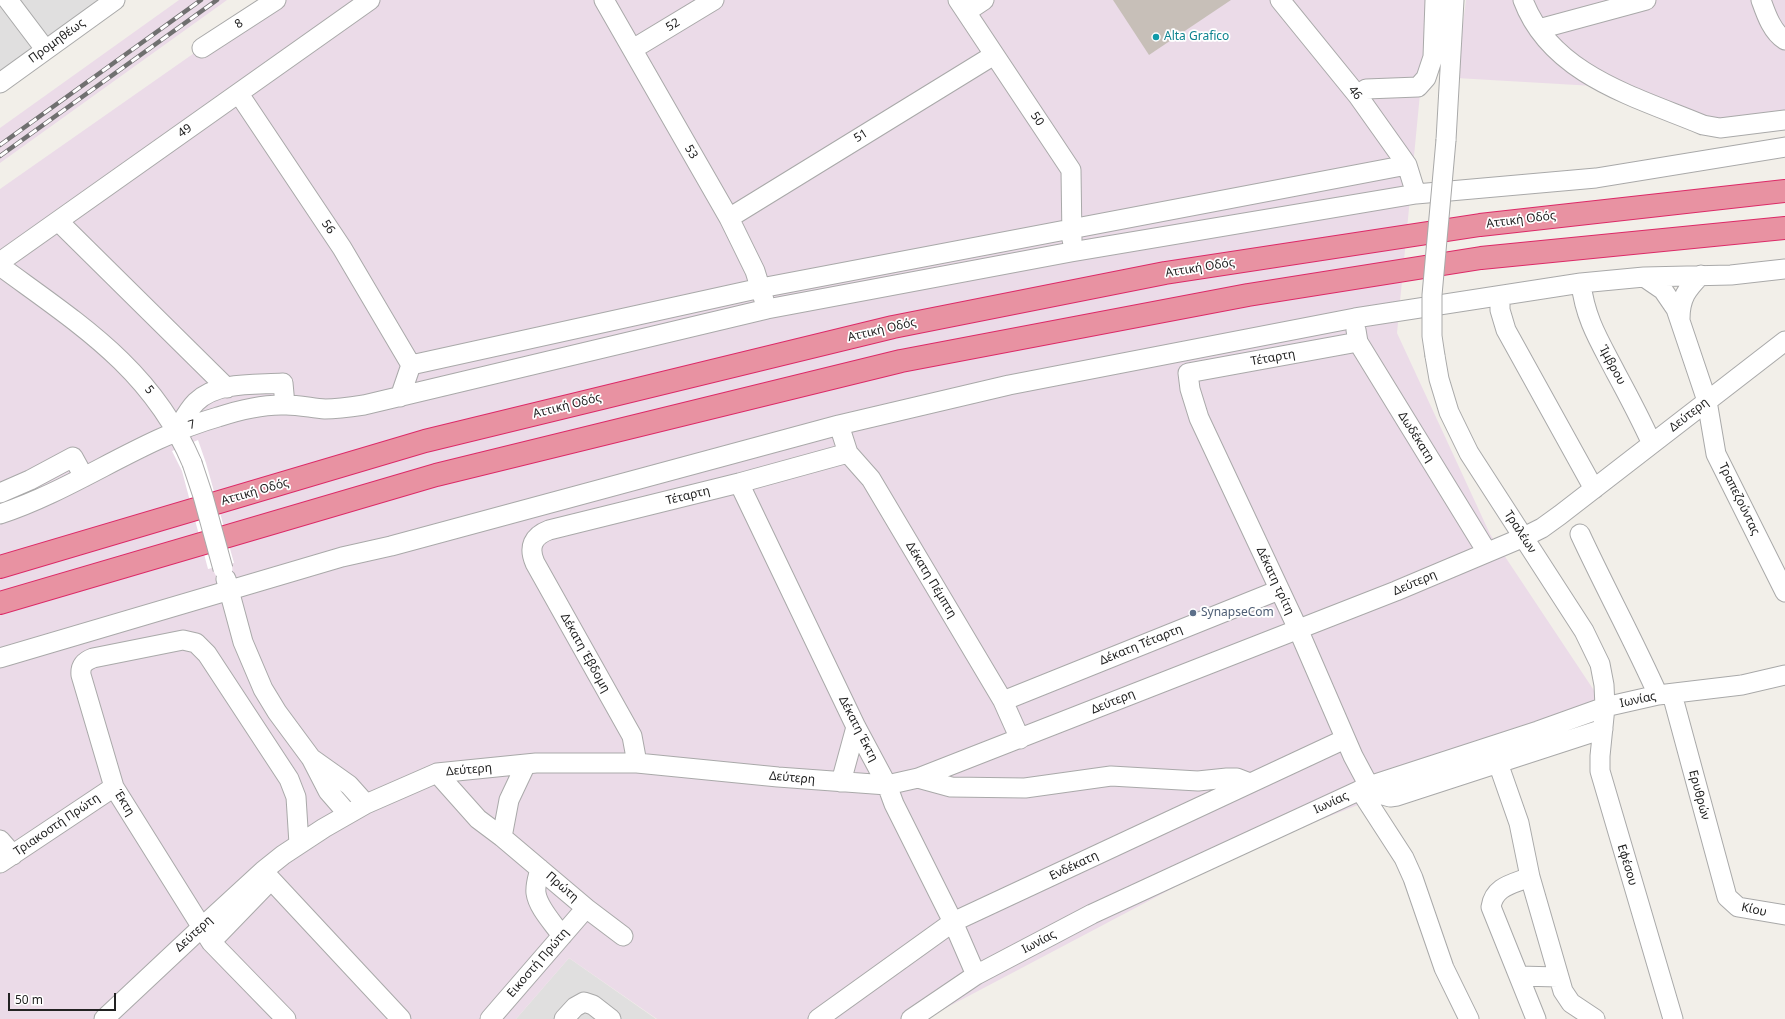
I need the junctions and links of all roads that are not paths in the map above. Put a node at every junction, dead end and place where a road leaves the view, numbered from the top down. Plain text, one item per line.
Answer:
1 (8, 0) edge
2 (114, 0) edge
3 (276, 0) edge
4 (370, 0) edge
5 (604, 0) edge
6 (714, 0) edge
7 (984, 0) edge
8 (1280, 0) edge
9 (1436, 0) edge
10 (1454, 0) edge
11 (1524, 0) edge
12 (1646, 0) edge
13 (1761, 0) edge
14 (962, 6) edge
15 (1539, 29) junction
16 (1785, 40) edge
17 (202, 48) dead end
18 (633, 49) junction
19 (45, 50) junction
20 (994, 55) junction
21 (0, 83) edge
22 (239, 94) junction
23 (1358, 96) junction
24 (1785, 120) edge
25 (1785, 147) edge
26 (1407, 165) junction
27 (1785, 191) edge
28 (1416, 194) junction
29 (729, 218) junction
30 (58, 221) junction
31 (1785, 228) edge
32 (1072, 229) junction
33 (1071, 252) junction
34 (0, 262) edge
35 (0, 266) edge
36 (1785, 269) edge
37 (1701, 275) junction
38 (1644, 277) junction
39 (1581, 283) junction
40 (760, 288) junction
41 (1500, 296) junction
42 (767, 309) junction
43 (1355, 318) junction
44 (1680, 319) junction
45 (1785, 340) edge
46 (1358, 342) junction
47 (411, 365) junction
48 (1188, 373) joint
49 (227, 388) junction
50 (400, 397) junction
51 (1707, 401) junction
52 (285, 405) junction
53 (839, 425) junction
54 (177, 430) junction
55 (1652, 444) junction
56 (848, 453) junction
57 (84, 477) junction
58 (739, 483) junction
59 (1594, 489) junction
60 (0, 493) edge
61 (0, 514) edge
62 (1580, 534) dead end
63 (1524, 537) junction
64 (532, 544) joint
65 (1487, 552) junction
66 (0, 567) edge
67 (229, 590) junction
68 (1280, 590) junction
69 (1785, 592) edge
70 (0, 603) edge
71 (1298, 629) junction
72 (0, 658) edge
73 (1785, 675) edge
74 (1665, 695) junction
75 (1003, 701) junction
76 (1605, 707) junction
77 (856, 727) junction
78 (1603, 729) junction
79 (1020, 739) junction
80 (1345, 739) junction
81 (311, 758) junction
82 (636, 763) junction
83 (1498, 763) junction
84 (526, 764) junction
85 (437, 773) junction
86 (918, 778) junction
87 (841, 782) junction
88 (1250, 783) junction
89 (887, 785) junction
90 (114, 787) junction
91 (1364, 788) junction
92 (366, 804) junction
93 (348, 814) junction
94 (502, 837) junction
95 (0, 840) edge
96 (300, 844) junction
97 (6, 859) edge
98 (540, 869) junction
99 (267, 876) junction
100 (1530, 877) junction
101 (1727, 897) joint
102 (586, 908) junction
103 (1785, 915) edge
104 (953, 922) junction
105 (206, 935) junction
106 (562, 936) junction
107 (622, 936) dead end
108 (976, 975) junction
109 (1519, 976) junction
110 (1558, 977) junction
111 (104, 1019) edge
112 (286, 1019) edge
113 (401, 1019) edge
114 (490, 1019) edge
115 (564, 1019) edge
116 (610, 1019) edge
117 (818, 1019) edge
118 (911, 1019) edge
119 (1469, 1019) edge
120 (1536, 1019) edge
121 (1595, 1019) edge
122 (1673, 1019) edge

1 - 19 street
2 - 19 street, Προμηθέως
3 - 17 street, 8
4 - 22 street, 49
5 - 18 street, 53
6 - 18 street, 52
7 - 14 street
8 - 23 street, 46
9 - 23 street
10 - 63 street, Τραλέων, bridge
11 - 15 street
12 - 15 street
13 - 16 street
14 - 20 street, 50
15 - 24 street
18 - 29 street, 53
19 - 21 street, Προμηθέως
20 - 29 street, 51
20 - 32 street, 50
22 - 30 street, 49
22 - 47 street, 56
23 - 26 street, 46
25 - 28 street, 7
26 - 28 street, 46
26 - 32 street
27 - 66 highway, Αττική Οδός
28 - 33 street, 7
29 - 40 street, 53
30 - 34 street, 49
30 - 49 street
31 - 70 highway
32 - 33 street, 50
32 - 40 street
33 - 42 street, 7
35 - 54 street, 5
36 - 37 street
37 - 38 street
37 - 44 street
38 - 39 street
38 - 44 street, Τραπεζούντας
39 - 41 street
39 - 55 street, Ίμβρου
40 - 42 street, 53
40 - 47 street
41 - 43 street
41 - 59 street
42 - 50 street, 7
43 - 46 street, Δωδέκατη
43 - 53 street
44 - 51 street, Τραπεζούντας
45 - 51 street, Δεύτερη
46 - 48 street, Τέταρτη
46 - 65 street, Δωδέκατη
47 - 50 street
48 - 68 street, Δέκατη τρίτη
49 - 52 street
49 - 54 street
50 - 52 street, 7
51 - 55 street, Δεύτερη
51 - 69 street, Τραπεζούντας
52 - 54 street, 7
53 - 56 street, Δέκατη Πέμπτη
53 - 67 street
54 - 57 street, 7
54 - 67 street, 5, bridge
55 - 59 street, Δεύτερη
56 - 58 street, Τέταρτη
56 - 75 street, Δέκατη Πέμπτη
57 - 60 street
57 - 61 street, 7
58 - 64 street, Τέταρτη
58 - 77 street, Δέκατη Έκτη
59 - 63 street, Δεύτερη
62 - 74 street, Ερυθρών
63 - 65 street, Δεύτερη
63 - 76 street, Τραλέων
64 - 82 street, Δέκατη Έβδομη
65 - 71 street, Δεύτερη
67 - 72 street
67 - 81 street
68 - 71 street, Δέκατη τρίτη
68 - 75 street, Δέκατη Τέταρτη
71 - 79 street, Δεύτερη
71 - 80 street, Δέκατη τρίτη
73 - 74 street, Ιωνίας
74 - 76 street, Ιωνίας
74 - 101 street, Ερυθρών
75 - 79 street, Δέκατη Πέμπτη
76 - 78 street, Εφέσου
76 - 91 street, Ιωνίας
77 - 87 street
77 - 89 street, Δέκατη Έκτη
78 - 83 street
78 - 122 street, Εφέσου
79 - 86 street, Δεύτερη
80 - 88 street, Ενδέκατη
80 - 91 street, Δέκατη τρίτη
81 - 92 street
81 - 93 street
82 - 84 street, Δεύτερη
82 - 87 street, Δεύτερη
83 - 91 street
83 - 100 street
84 - 85 street, Δεύτερη
84 - 94 street
85 - 92 street, Δεύτερη
85 - 94 street, Πρώτη
86 - 88 street
86 - 89 street, Δεύτερη
87 - 89 street, Δεύτερη
88 - 104 street, Ενδέκατη
89 - 104 street, Δέκατη Έκτη
90 - 96 street, Έκτη
90 - 97 street, Τριακοστή Πρώτη
90 - 105 street, Έκτη
91 - 108 street, Ιωνίας
91 - 119 street, Δέκατη τρίτη
92 - 93 street, Δεύτερη
93 - 96 street, Δεύτερη
94 - 98 street, Πρώτη
95 - 97 street
96 - 99 street, Δεύτερη
98 - 102 street, Πρώτη
98 - 106 street
99 - 105 street, Δεύτερη
99 - 113 street
100 - 109 street
100 - 110 street
101 - 103 street, Κίου
102 - 106 street, Εικοστή Πρώτη
102 - 107 street, Πρώτη
104 - 108 street, Δέκατη Έκτη
104 - 117 street, Ενδέκατη
105 - 111 street, Δεύτερη
105 - 112 street, Έκτη
106 - 114 street, Εικοστή Πρώτη
108 - 118 street, Ιωνίας
109 - 110 street
109 - 120 street
110 - 121 street
115 - 116 street

